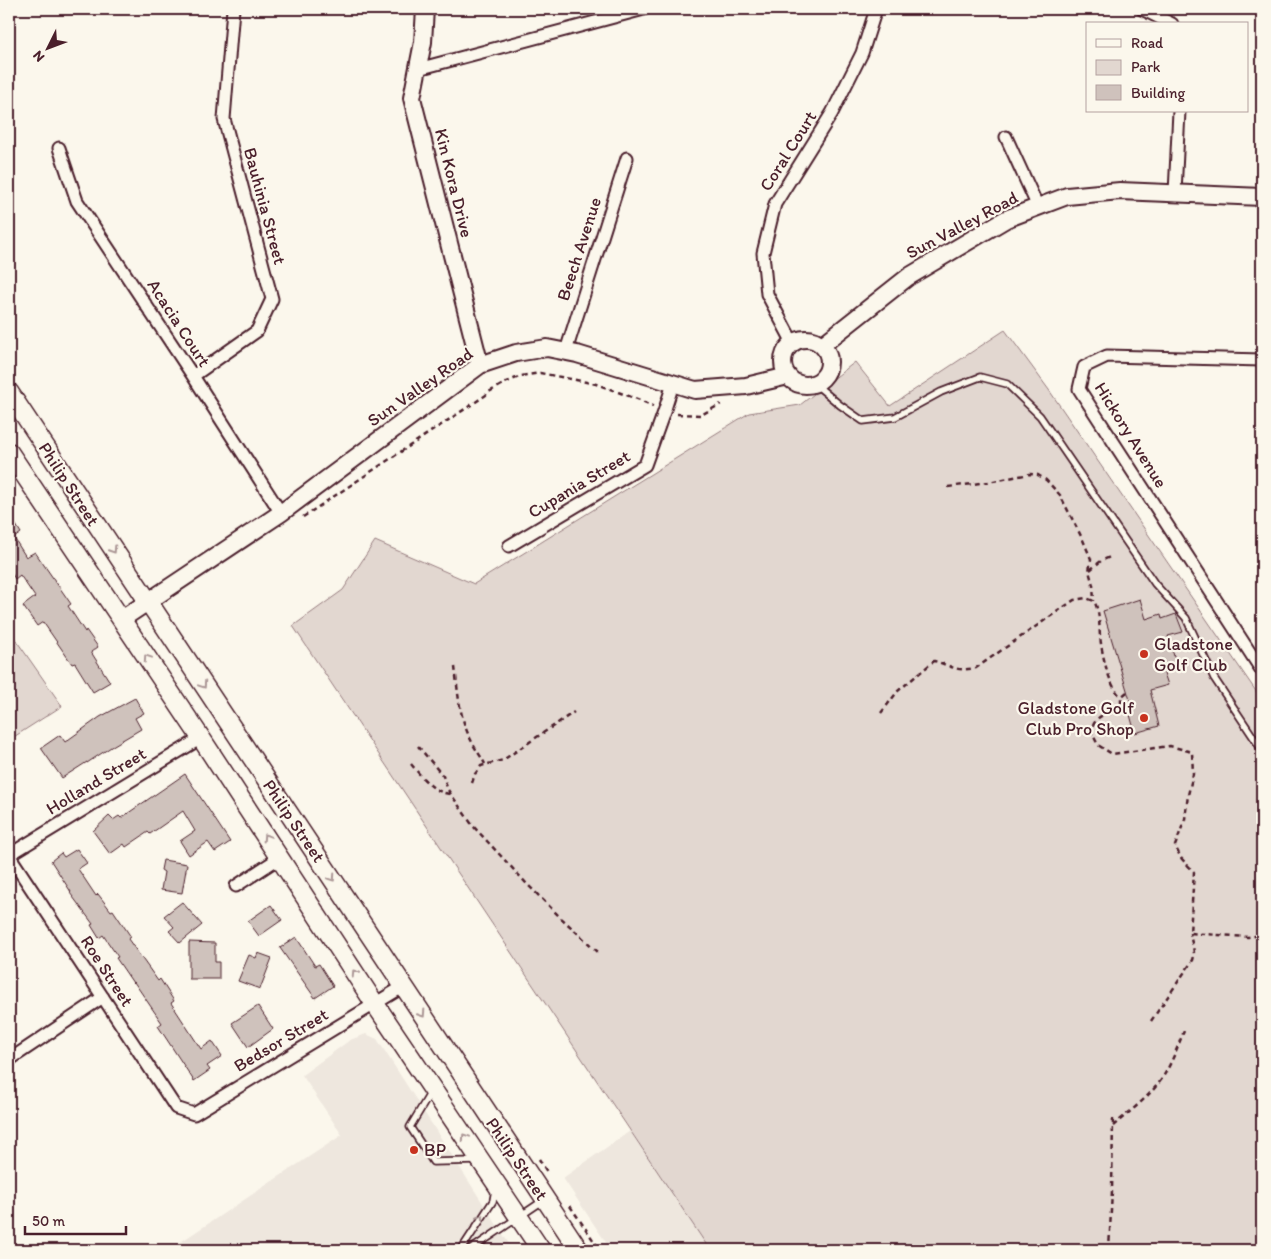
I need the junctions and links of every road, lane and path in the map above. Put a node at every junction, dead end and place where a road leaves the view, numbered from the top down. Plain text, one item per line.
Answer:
1 (233, 9) edge
2 (425, 9) edge
3 (644, 9) edge
4 (876, 9) edge
5 (1142, 9) edge
6 (1168, 22) edge
7 (418, 69) junction
8 (1179, 112) edge
9 (1006, 137) dead end
10 (59, 148) dead end
11 (627, 158) dead end
12 (1175, 193) junction
13 (1262, 196) edge
14 (1038, 207) junction
15 (793, 342) junction
16 (822, 345) junction
17 (566, 352) junction
18 (1262, 360) edge
19 (480, 365) junction
20 (193, 376) junction
21 (673, 384) junction
22 (787, 384) junction
23 (810, 386) junction
24 (9, 392) edge
25 (728, 403) dead end
26 (664, 412) junction
27 (9, 452) edge
28 (948, 487) dead end
29 (281, 513) junction
30 (296, 521) dead end
31 (509, 546) dead end
32 (1112, 556) dead end
33 (1089, 571) junction
34 (147, 601) junction
35 (1094, 601) junction
36 (122, 619) junction
37 (456, 667) dead end
38 (1262, 671) edge
39 (1128, 692) dead end
40 (1121, 697) junction
41 (574, 712) dead end
42 (880, 713) dead end
43 (201, 738) junction
44 (418, 746) dead end
45 (1262, 750) edge
46 (411, 764) dead end
47 (486, 765) junction
48 (472, 783) dead end
49 (450, 794) junction
50 (9, 854) edge
51 (279, 858) junction
52 (236, 886) dead end
53 (1190, 933) junction
54 (1262, 935) edge
55 (598, 952) dead end
56 (404, 986) junction
57 (103, 997) junction
58 (376, 1004) junction
59 (1151, 1021) dead end
60 (1184, 1031) dead end
61 (9, 1060) edge
62 (433, 1089) junction
63 (176, 1108) joint
64 (1113, 1118) dead end
65 (1113, 1126) junction
66 (481, 1161) junction
67 (496, 1185) junction
68 (544, 1200) junction
69 (570, 1206) dead end
70 (519, 1217) junction
71 (461, 1250) edge
72 (470, 1250) edge
73 (541, 1250) edge
74 (578, 1250) edge
75 (600, 1250) edge
76 (1109, 1250) edge

1 - 20 street, Bauhinia Street
2 - 7 street, Kin Kora Drive
3 - 7 street
4 - 15 street, Coral Court
5 - 6 street
7 - 19 street, Kin Kora Drive
8 - 12 street
9 - 14 street
10 - 20 street, Acacia Court
11 - 17 street, Beech Avenue
12 - 13 street, Sun Valley Road
12 - 14 street, Sun Valley Road
14 - 16 street, Sun Valley Road
15 - 16 street
15 - 22 street
16 - 23 street
17 - 19 street, Sun Valley Road
17 - 21 street, Sun Valley Road
18 - 38 street, Hickory Avenue
19 - 29 street, Sun Valley Road
20 - 29 street, Acacia Court
21 - 22 street, Sun Valley Road
21 - 26 street, Cupania Street
22 - 23 path
22 - 23 street
23 - 45 lane
24 -> 34 main road, Philip Street
25 - 26 path
26 - 30 path
26 - 31 street, Cupania Street
27 - 36 main road, Philip Street
28 - 33 path
29 - 34 street, Sun Valley Road
32 - 33 path
33 - 35 path
34 - 36 street, Sun Valley Road
34 -> 56 main road, Philip Street
35 - 40 path
35 - 42 path
43 -> 36 main road, Philip Street
37 - 47 path
39 - 40 path
40 - 53 path
41 - 47 path
43 - 50 street, Holland Street
51 -> 43 main road, Philip Street
44 - 49 path
46 - 49 path
47 - 48 path
49 - 55 path
50 - 57 street, Roe Street
51 - 52 street
58 -> 51 main road, Philip Street
53 - 54 path
53 - 59 path
56 - 58 street, Bedsor Street
56 -> 68 main road, Philip Street
57 - 61 street
57 - 63 street, Roe Street
58 - 62 main road, Philip Street
58 - 63 street, Bedsor Street
60 - 65 path
66 -> 62 main road, Philip Street
62 - 66 lane
64 - 65 path
65 - 76 path
66 - 67 main road, Philip Street
67 - 70 main road, Philip Street
71 -> 67 lane
68 - 70 lane
68 - 74 main road, Philip Street
69 - 75 path
70 - 72 lane
70 - 73 main road, Philip Street

